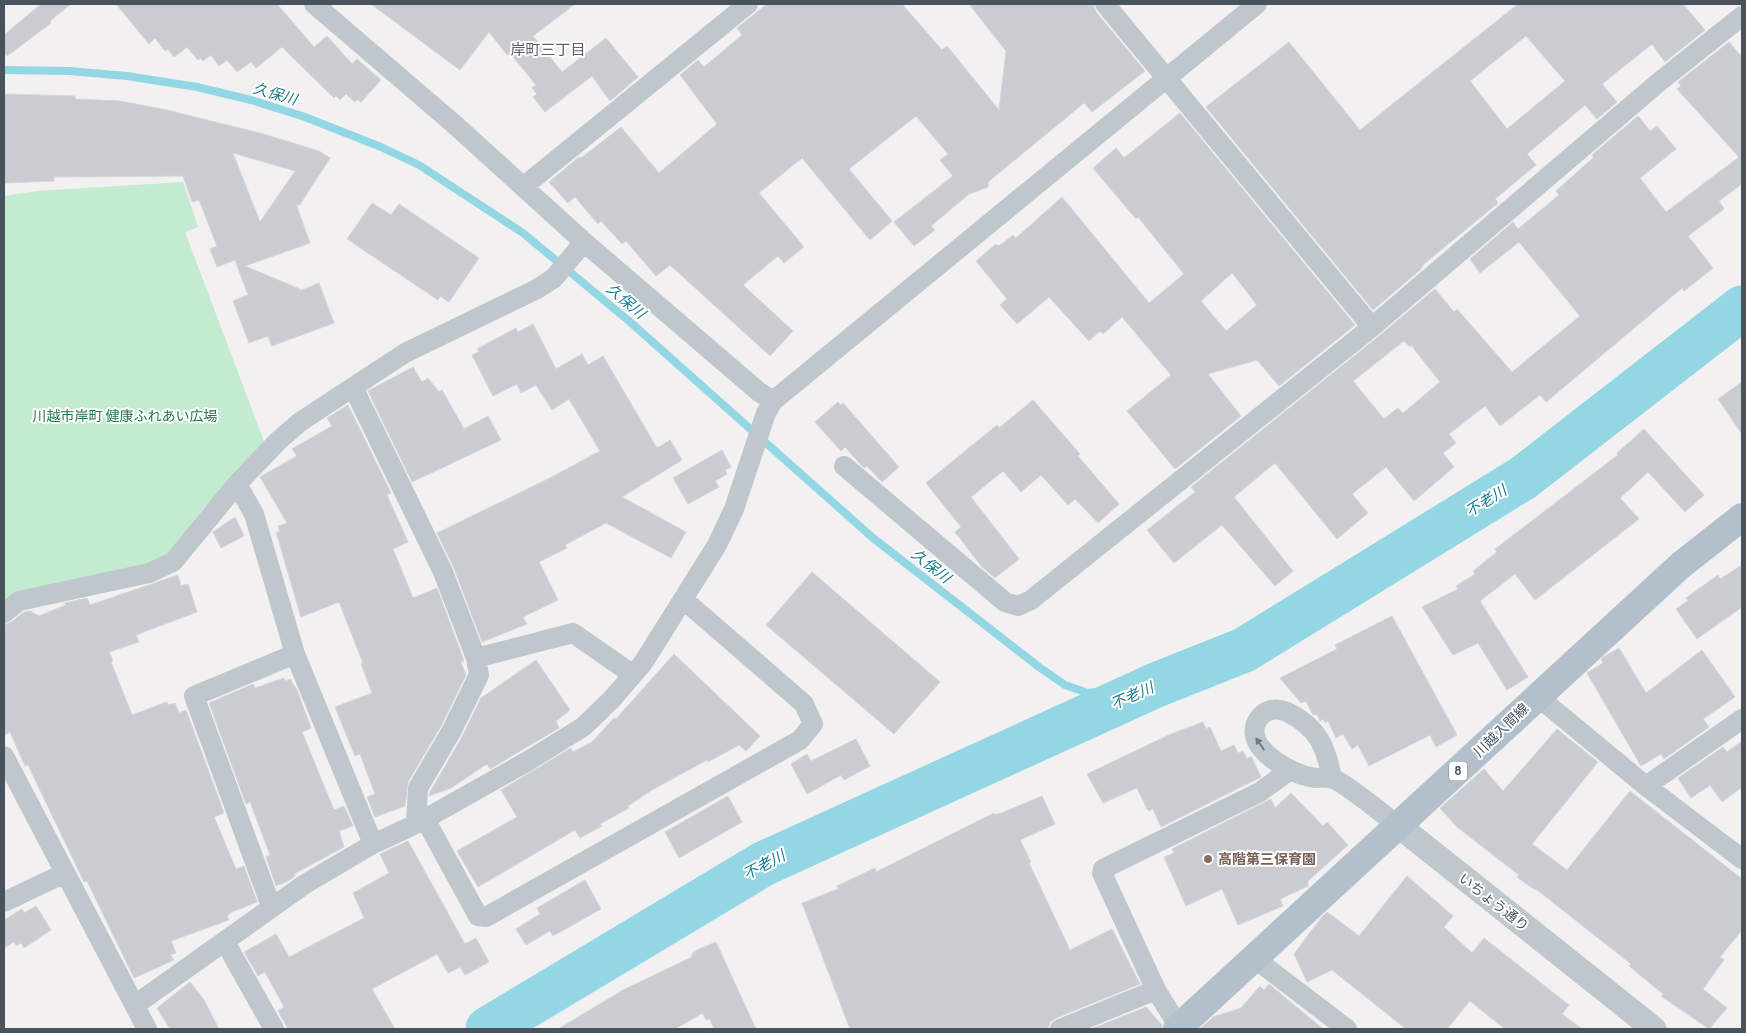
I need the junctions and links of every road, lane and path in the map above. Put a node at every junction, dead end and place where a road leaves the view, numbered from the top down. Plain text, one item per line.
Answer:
1 (314, 4) edge
2 (748, 4) edge
3 (1105, 4) edge
4 (1257, 4) edge
5 (1742, 16) edge
6 (1166, 77) junction
7 (523, 187) junction
8 (580, 247) junction
9 (1372, 327) junction
10 (353, 387) junction
11 (769, 407) junction
12 (844, 466) dead end
13 (237, 484) junction
14 (1742, 518) edge
15 (684, 600) junction
16 (4, 613) edge
17 (295, 654) junction
18 (476, 658) junction
19 (632, 674) junction
20 (1537, 696) junction
21 (1742, 719) edge
22 (4, 756) edge
23 (1290, 770) junction
24 (1332, 778) junction
25 (1646, 786) junction
26 (421, 822) junction
27 (1399, 826) junction
28 (373, 844) junction
29 (1742, 859) edge
30 (65, 873) junction
31 (4, 902) edge
32 (272, 906) junction
33 (225, 942) junction
34 (1254, 958) junction
35 (1156, 990) junction
36 (135, 1005) junction
37 (1178, 1028) edge
38 (147, 1029) edge
39 (274, 1029) edge
40 (1060, 1029) edge
41 (1347, 1029) edge
42 (1654, 1029) edge

1 - 7 street
2 - 7 street
3 - 6 street
4 - 6 street
5 - 9 street
6 - 9 street
6 - 11 street
7 - 8 street
8 - 10 street
8 - 11 street
9 - 12 street
10 - 13 street
10 - 18 street
11 - 15 street
13 - 16 street
13 - 17 street
14 - 20 main road, 川越入間線 / 8
15 - 19 street
15 - 26 street
17 - 28 street
17 - 32 street
18 - 19 street
18 - 26 street
19 - 26 street
20 - 25 street
20 - 27 main road, 川越入間線 / 8
21 - 25 street
22 - 30 street
23 - 24 street
23 -> 24 street
23 - 35 street
24 - 27 street, いちょう通り
25 - 29 street
26 - 28 street
27 - 34 main road, 川越入間線 / 8
27 - 42 street, いちょう通り
28 - 32 street
30 - 31 street
30 - 36 street
32 - 33 street
33 - 36 street
33 - 39 street
34 - 37 main road, 川越入間線 / 8
34 - 41 street
35 - 37 street
35 - 40 street
36 - 38 street

